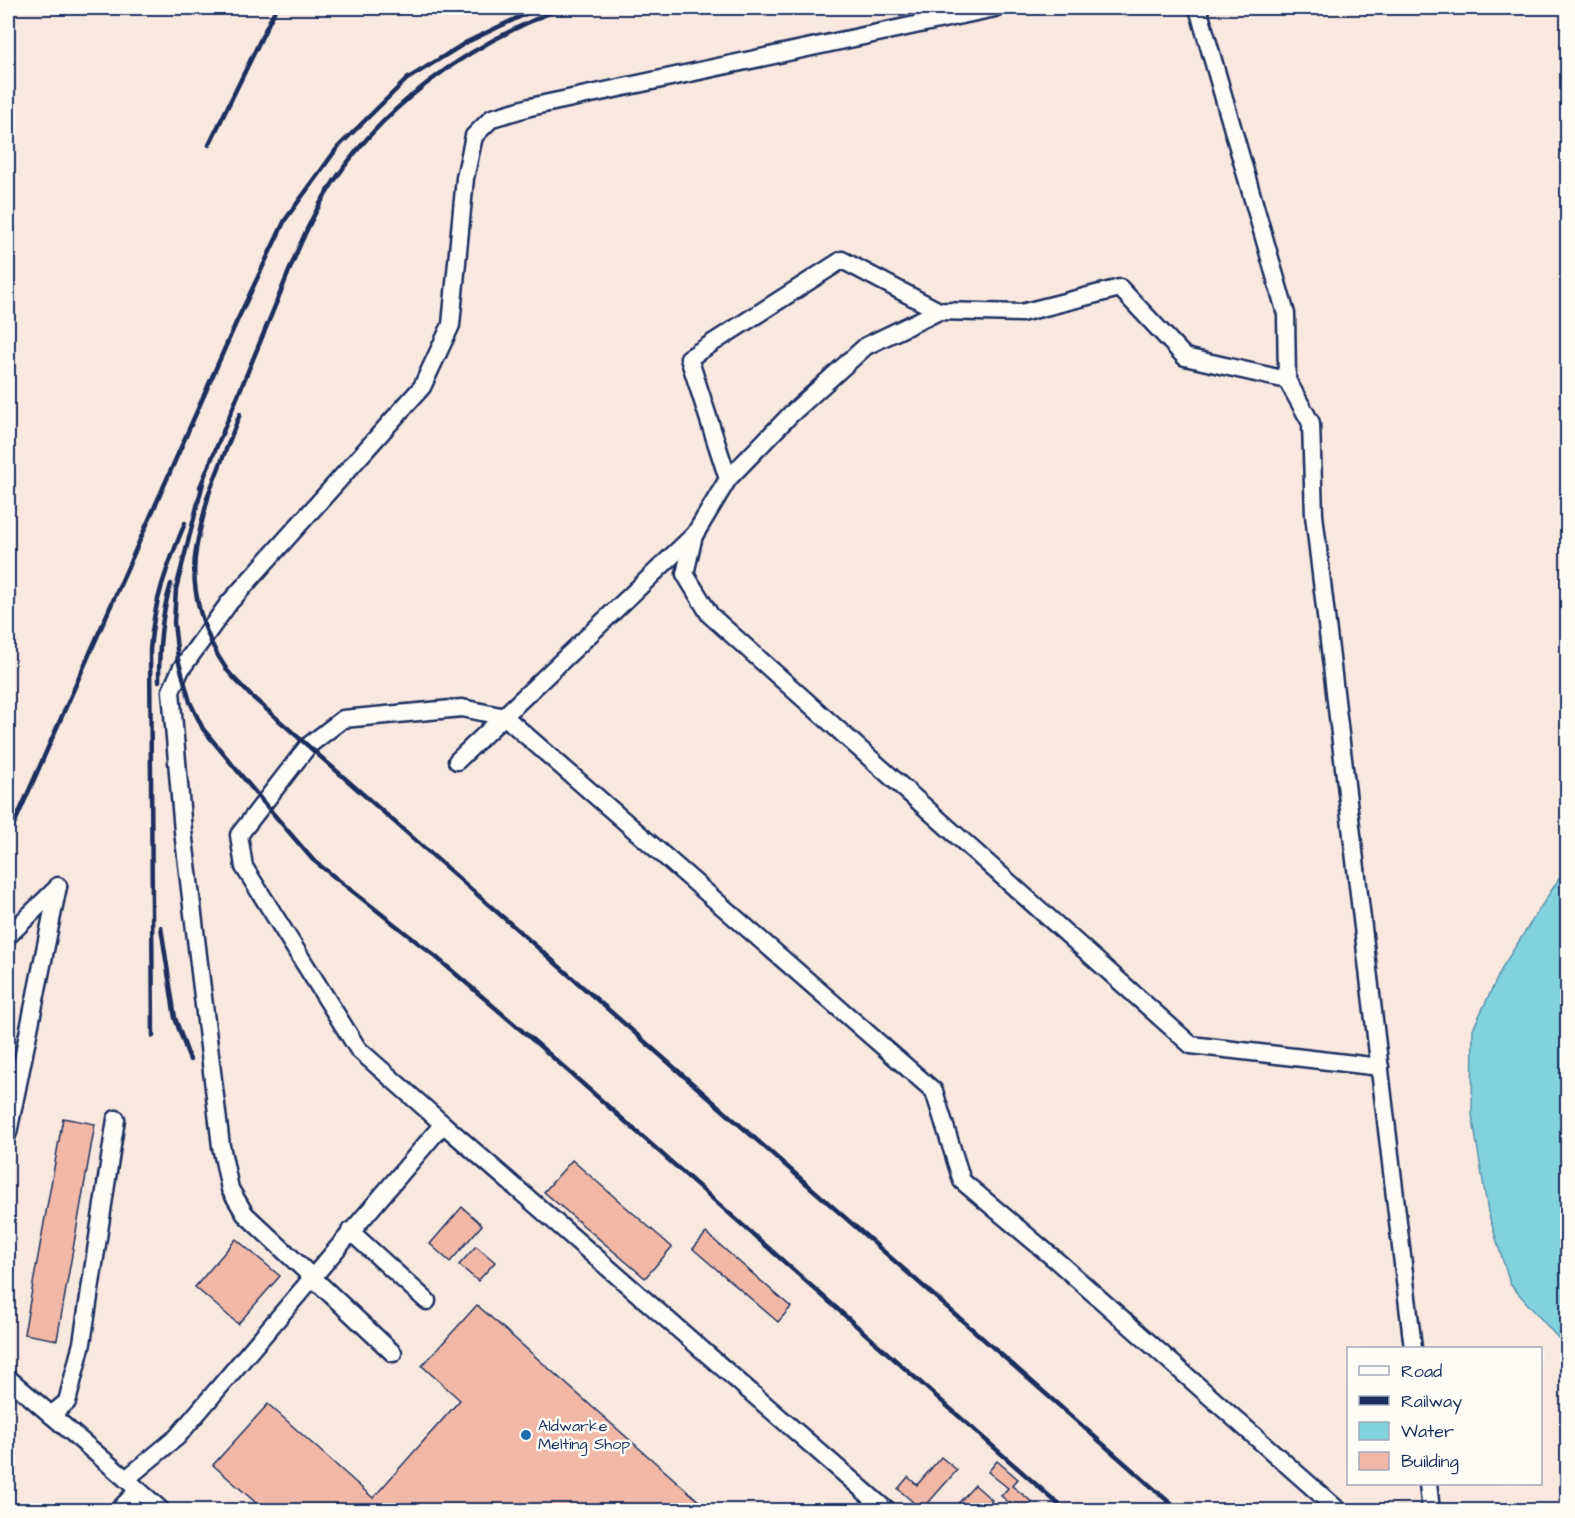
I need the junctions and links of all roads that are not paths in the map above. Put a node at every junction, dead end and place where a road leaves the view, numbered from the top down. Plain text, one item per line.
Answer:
1 (995, 8) edge
2 (1198, 8) edge
3 (939, 311) junction
4 (1287, 380) junction
5 (728, 479) junction
6 (695, 534) junction
7 (505, 717) junction
8 (457, 761) dead end
9 (8, 936) edge
10 (1380, 1067) junction
11 (116, 1119) dead end
12 (443, 1124) junction
13 (8, 1133) edge
14 (350, 1231) junction
15 (310, 1278) junction
16 (427, 1301) dead end
17 (1413, 1347) edge
18 (393, 1353) dead end
19 (8, 1378) edge
20 (51, 1415) junction
21 (126, 1479) junction
22 (1428, 1485) edge
23 (138, 1490) junction
24 (119, 1510) edge
25 (161, 1510) edge
26 (886, 1510) edge
27 (1338, 1510) edge
28 (1431, 1510) edge

1 - 15 lane
2 - 4 lane
3 - 4 lane
3 - 5 lane
3 - 5 lane
4 - 10 lane
5 - 6 lane
6 - 7 lane
6 - 10 lane
7 - 8 lane
7 - 12 lane
7 - 27 lane
9 - 13 lane
10 - 17 lane
11 - 20 lane
12 - 14 lane
12 - 26 lane
14 - 15 lane
14 - 16 lane
15 - 18 lane
15 - 21 lane
19 - 20 lane
20 - 21 lane
21 - 23 lane
22 - 28 lane
23 - 24 lane
23 - 25 lane

